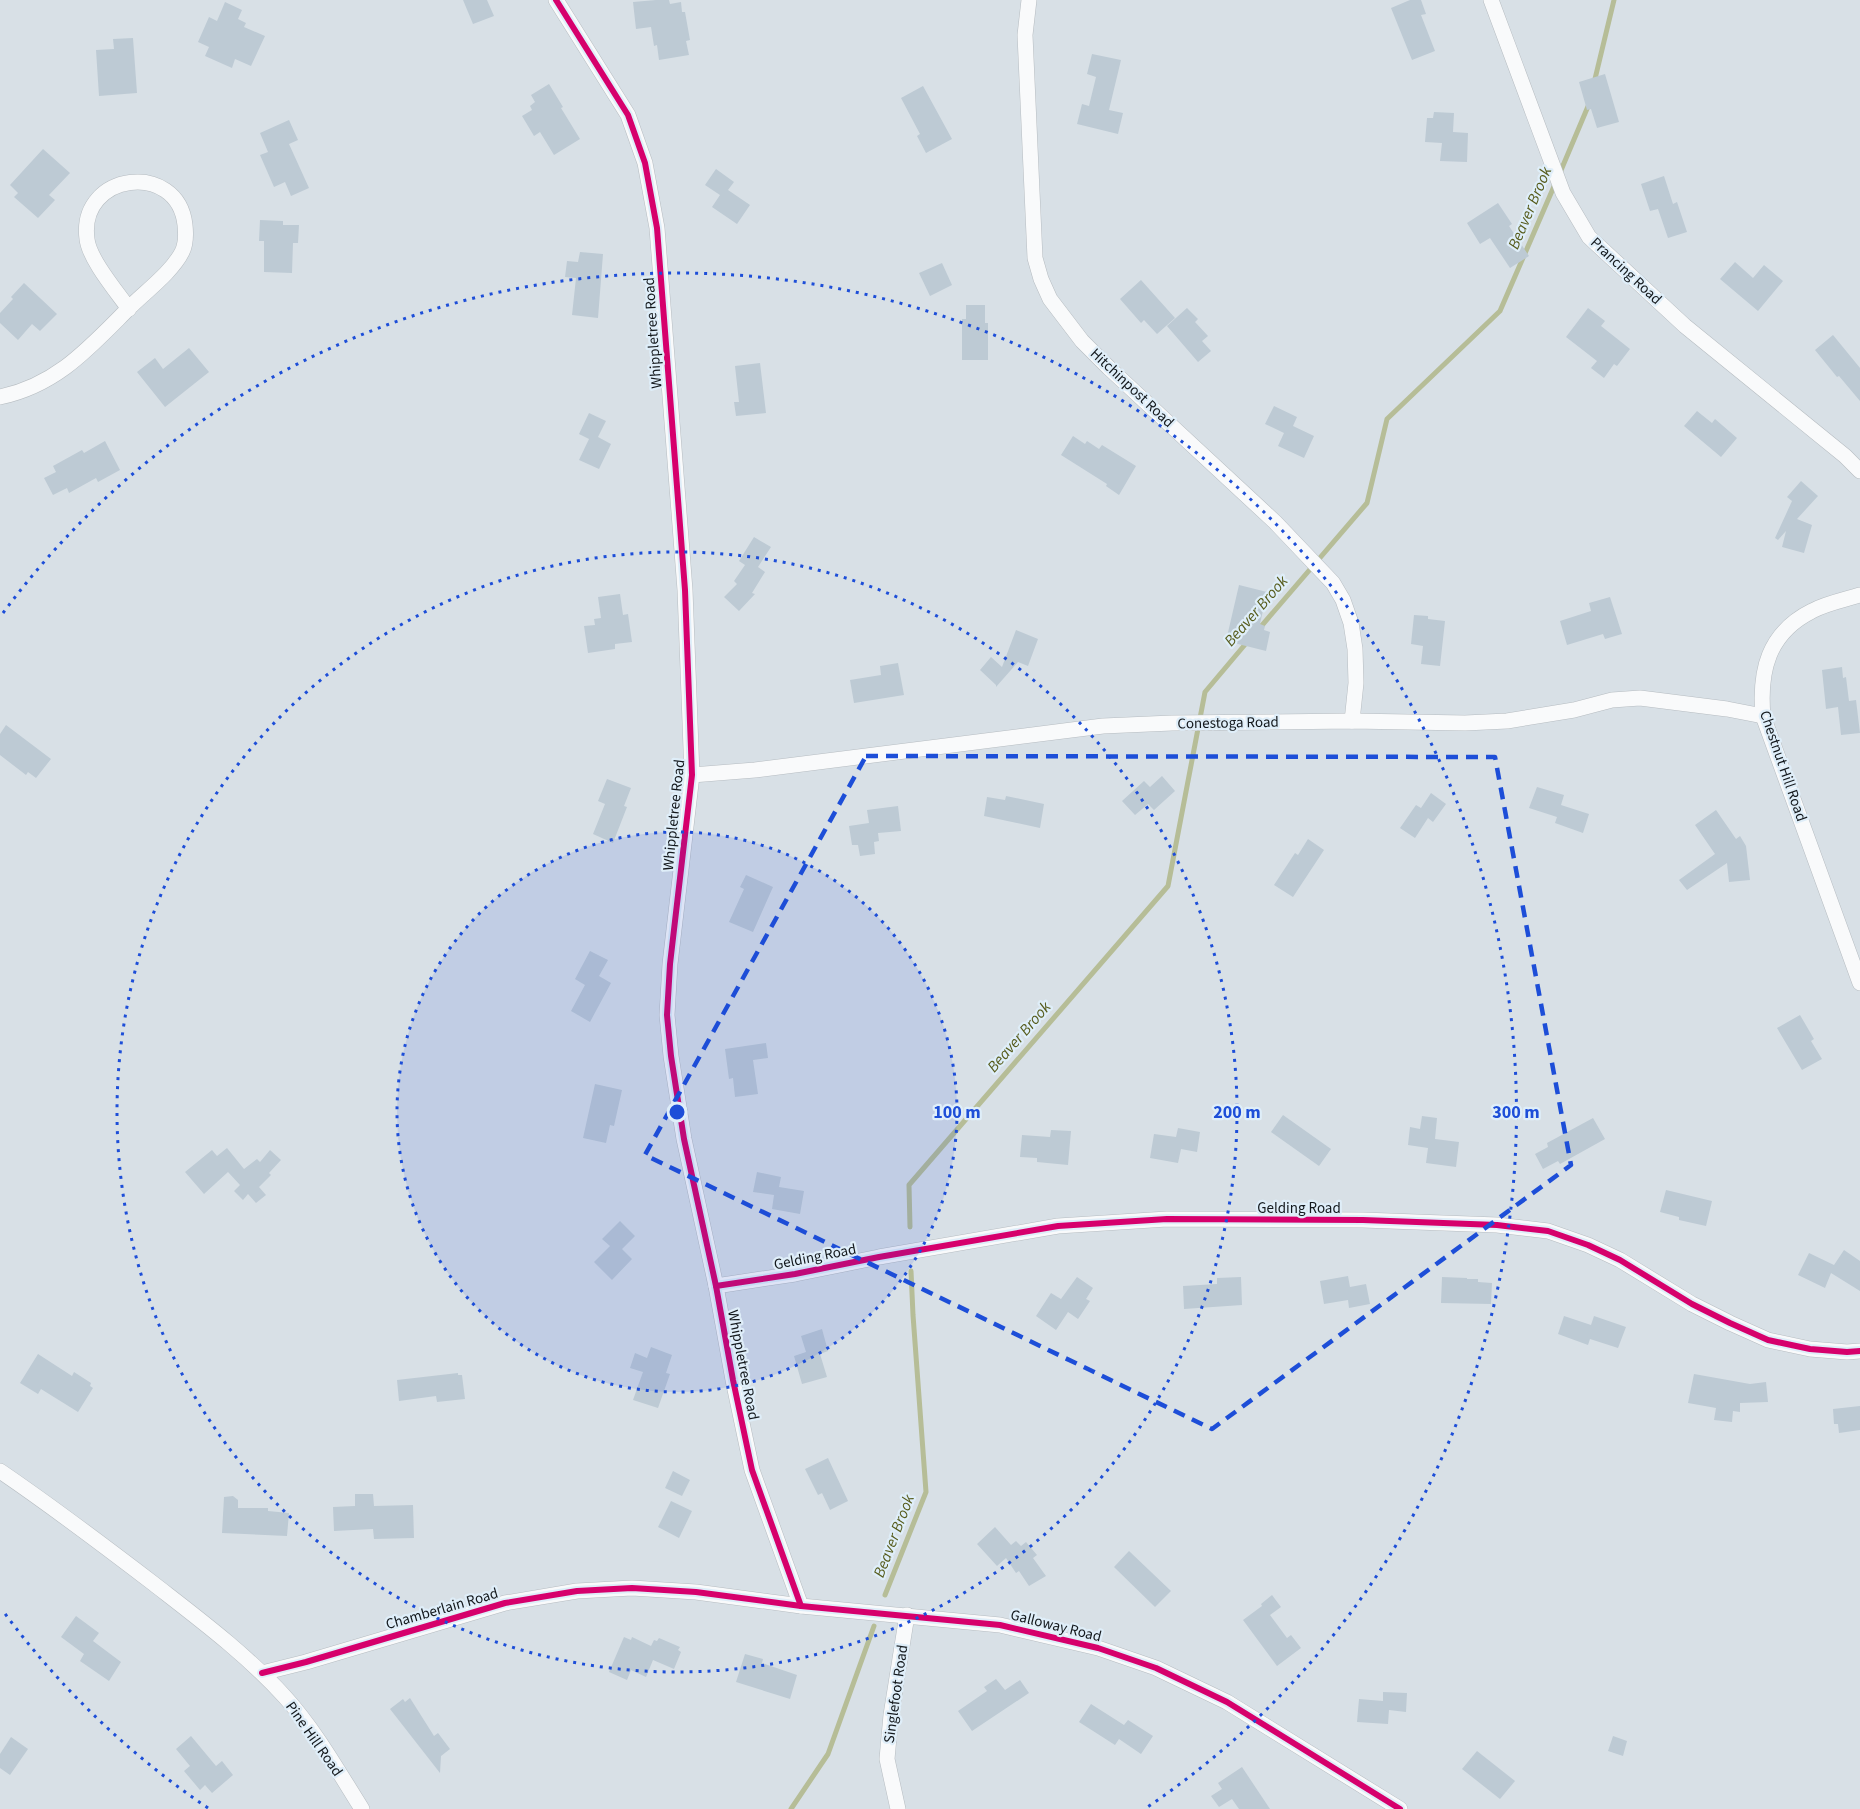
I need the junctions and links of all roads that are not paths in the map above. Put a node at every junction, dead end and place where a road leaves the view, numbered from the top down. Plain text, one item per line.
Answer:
1 (556, 0) edge
2 (1029, 0) edge
3 (1491, 0) edge
4 (129, 309) junction
5 (0, 398) edge
6 (1860, 471) edge
7 (1860, 595) edge
8 (1763, 717) junction
9 (1352, 721) junction
10 (693, 775) junction
11 (1860, 983) edge
12 (716, 1286) junction
13 (1860, 1351) edge
14 (0, 1471) edge
15 (632, 1588) joint
16 (801, 1606) junction
17 (907, 1615) junction
18 (262, 1673) junction
19 (362, 1809) edge
20 (898, 1809) edge
21 (1400, 1809) edge

1 - 10 street, Whippletree Road
2 - 9 street, Hitchinpost Road
3 - 6 street, Prancing Road
4 - 4 street
4 - 5 street
7 - 8 street, Chestnut Hill Road
8 - 9 street, Conestoga Road
8 - 11 street, Chestnut Hill Road
9 - 10 street, Conestoga Road
10 - 12 street, Whippletree Road
12 - 13 street, Gelding Road
12 - 16 street, Whippletree Road
14 - 18 street
15 - 16 street, Galloway Road
15 - 18 street, Chamberlain Road
16 - 17 street, Galloway Road
17 - 20 street, Singlefoot Road
17 - 21 street, Galloway Road
18 - 19 street, Pine Hill Road

